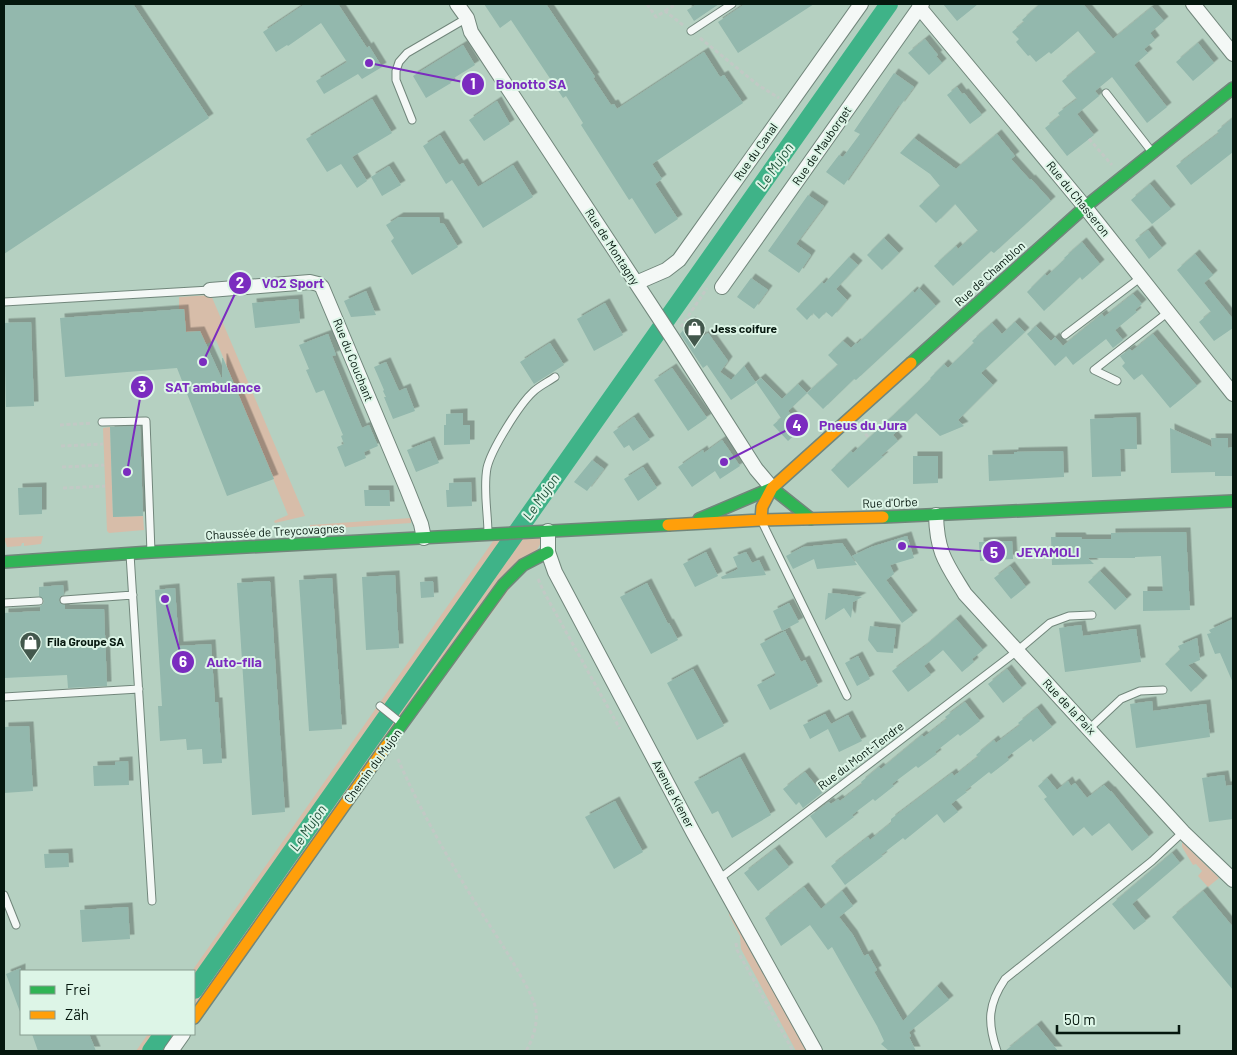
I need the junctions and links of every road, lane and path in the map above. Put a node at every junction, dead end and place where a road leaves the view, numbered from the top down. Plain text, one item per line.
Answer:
1 (457, 4) edge
2 (647, 4) edge
3 (676, 4) edge
4 (732, 4) edge
5 (859, 4) edge
6 (1193, 4) edge
7 (920, 5) edge
8 (665, 11) junction
9 (467, 18) junction
10 (691, 31) junction
11 (1233, 54) edge
12 (1233, 88) edge
13 (1106, 93) dead end
14 (789, 104) junction
15 (412, 120) dead end
16 (1089, 139) dead end
17 (1152, 152) junction
18 (1113, 166) dead end
19 (1085, 207) junction
20 (1140, 278) junction
21 (636, 282) junction
22 (717, 284) joint
23 (210, 290) joint
24 (4, 302) edge
25 (1167, 313) junction
26 (1065, 335) dead end
27 (675, 336) junction
28 (556, 377) dead end
29 (1117, 381) dead end
30 (1233, 394) edge
31 (102, 422) joint
32 (60, 425) dead end
33 (861, 429) dead end
34 (869, 438) dead end
35 (103, 444) dead end
36 (61, 446) dead end
37 (104, 465) dead end
38 (62, 467) dead end
39 (105, 486) dead end
40 (63, 488) dead end
41 (772, 488) junction
42 (1233, 501) edge
43 (936, 516) junction
44 (811, 519) junction
45 (761, 520) junction
46 (687, 525) junction
47 (541, 532) junction
48 (493, 534) junction
49 (424, 538) junction
50 (152, 552) junction
51 (548, 552) junction
52 (130, 554) junction
53 (4, 562) edge
54 (133, 596) junction
55 (64, 600) dead end
56 (40, 601) dead end
57 (4, 603) edge
58 (1092, 615) dead end
59 (1017, 651) junction
60 (139, 689) junction
61 (1163, 690) dead end
62 (847, 696) dead end
63 (4, 697) edge
64 (380, 706) dead end
65 (403, 725) junction
66 (1089, 729) junction
67 (390, 743) junction
68 (1183, 832) junction
69 (719, 878) junction
70 (1233, 880) edge
71 (4, 895) edge
72 (152, 901) dead end
73 (16, 925) dead end
74 (195, 1017) edge
75 (182, 1035) edge
76 (171, 1051) edge
77 (526, 1051) edge
78 (815, 1051) edge
79 (997, 1051) edge

1 - 9 street, Rue de Montagny
2 - 8 path
3 - 8 path
4 - 10 lane
5 - 14 street, Rue du Canal
6 - 11 street
7 - 19 street, Rue du Chasseron
7 - 22 street, Rue de Mauborget
8 - 10 path
9 - 15 lane
9 - 21 street, Rue de Montagny
10 - 14 path
12 - 17 street, Rue de Chamblon
13 - 17 lane
14 - 21 street, Rue du Canal
16 - 18 path
17 - 19 street, Rue de Chamblon
19 - 20 street, Rue du Chasseron
19 - 41 street, Rue de Chamblon
20 - 25 street, Rue du Chasseron
20 - 26 lane
21 - 27 street, Rue de Montagny
22 - 27 path
23 - 24 lane
23 - 49 street, Rue du Couchant
25 - 29 lane
25 - 30 street, Rue du Chasseron
27 - 41 street, Rue de Montagny
28 - 48 lane
31 - 32 path
31 - 50 lane
33 - 34 path
35 - 36 path
37 - 38 path
39 - 40 path
41 - 44 street
41 - 45 street, Rue de Chamblon
41 - 46 street, Rue de Chamblon
42 - 43 street, Rue d'Orbe
43 - 44 street, Rue d'Orbe
43 - 59 street, Rue de la Paix
44 - 45 street, Rue d'Orbe
45 - 46 street, Rue d'Orbe
45 - 62 lane
46 - 47 street, Rue d'Orbe
47 - 48 street, Chaussée de Treycovagnes
47 - 51 street, Avenue Kiener
48 - 49 street, Chaussée de Treycovagnes
49 - 50 street, Chaussée de Treycovagnes
50 - 52 street, Chaussée de Treycovagnes
51 - 65 street, Chemin du Mujon
51 - 69 street, Avenue Kiener
52 - 53 street, Chaussée de Treycovagnes
52 - 54 lane
54 - 55 lane
54 - 60 lane
56 - 57 lane
58 - 59 lane, Rue du Mont-Tendre
59 - 66 street, Rue de la Paix
59 - 69 lane, Rue du Mont-Tendre
60 - 63 lane
60 - 72 lane
61 - 66 lane
64 - 65 lane
65 - 67 street, Chemin du Mujon
66 - 68 street, Rue de la Paix
67 - 74 street, Chemin du Mujon
67 - 77 path
68 - 70 street, Rue de la Paix
68 - 79 lane
69 - 78 street, Avenue Kiener
71 - 73 lane
75 - 76 street

